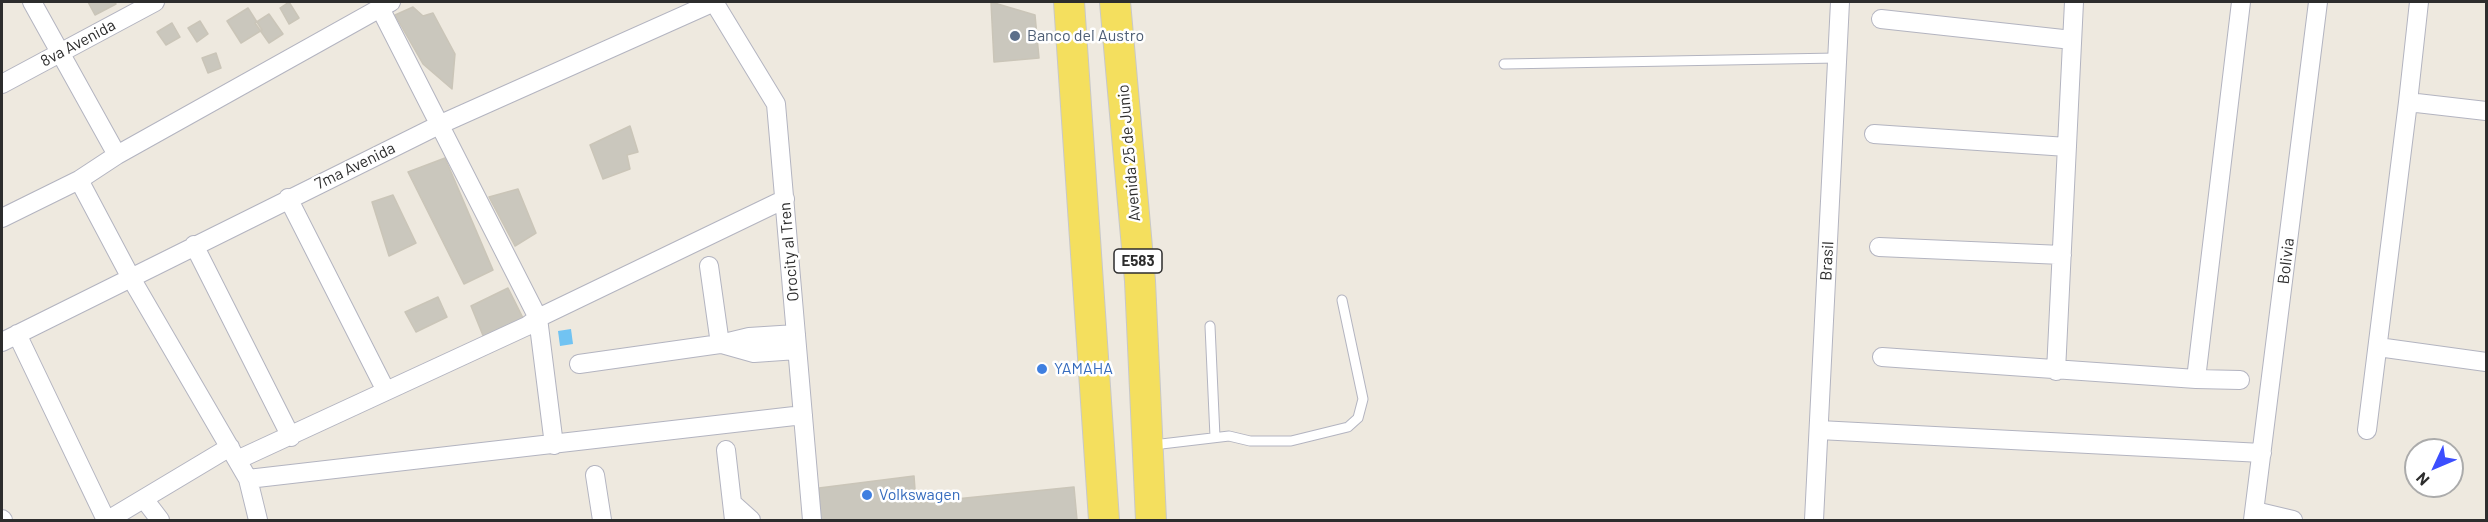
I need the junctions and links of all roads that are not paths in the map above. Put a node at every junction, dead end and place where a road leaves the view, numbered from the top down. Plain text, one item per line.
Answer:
1 (32, 2) edge
2 (155, 2) edge
3 (714, 2) edge
4 (1069, 2) edge
5 (1115, 2) edge
6 (1840, 2) edge
7 (2074, 2) edge
8 (2241, 2) edge
9 (2318, 2) edge
10 (2418, 2) edge
11 (374, 7) edge
12 (1881, 19) dead end
13 (2072, 40) junction
14 (61, 52) junction
15 (1837, 58) junction
16 (1504, 64) dead end
17 (2, 84) edge
18 (2408, 102) junction
19 (2487, 111) edge
20 (441, 124) junction
21 (1874, 134) dead end
22 (2067, 147) junction
23 (117, 156) junction
24 (79, 180) junction
25 (288, 198) junction
26 (785, 199) junction
27 (2, 218) edge
28 (194, 245) junction
29 (1879, 247) dead end
30 (2061, 255) junction
31 (709, 266) dead end
32 (131, 278) junction
33 (1342, 300) dead end
34 (538, 318) junction
35 (1210, 326) dead end
36 (9, 338) edge
37 (797, 342) junction
38 (720, 344) junction
39 (2378, 347) junction
40 (1882, 357) dead end
41 (2487, 362) edge
42 (579, 364) dead end
43 (2056, 371) junction
44 (2196, 379) junction
45 (2240, 380) dead end
46 (386, 391) junction
47 (803, 415) junction
48 (1819, 430) junction
49 (2367, 430) dead end
50 (291, 437) junction
51 (1215, 437) junction
52 (554, 445) junction
53 (1148, 446) junction
54 (726, 450) dead end
55 (2262, 453) junction
56 (233, 454) junction
57 (595, 475) dead end
58 (248, 479) junction
59 (144, 499) junction
60 (733, 512) edge
61 (2254, 516) edge
62 (107, 520) edge
63 (159, 520) edge
64 (258, 520) edge
65 (602, 520) edge
66 (751, 520) edge
67 (812, 520) edge
68 (1104, 520) edge
69 (1151, 520) edge
70 (1814, 520) edge
71 (2293, 520) edge

1 - 14 street
2 - 14 street, 8va Avenida
3 - 20 street, 7ma Avenida
3 - 26 street, Orocity al Tren
4 - 68 main road
5 - 53 main road, Avenida 25 de Junio / E583
6 - 15 street, Brasil
7 - 13 street
8 - 44 street
9 - 55 street, Bolivia
10 - 18 street
11 - 20 street
11 - 23 street
12 - 13 street
13 - 22 street
14 - 17 street, 8va Avenida
14 - 23 street
15 - 16 lane
15 - 48 street, Brasil
18 - 19 street
18 - 39 street
20 - 25 street, 7ma Avenida
20 - 34 street
21 - 22 street
22 - 30 street
23 - 24 street
24 - 27 street
24 - 32 street
25 - 28 street, 7ma Avenida
25 - 46 street
26 - 34 street
26 - 37 street, Orocity al Tren
28 - 32 street, 7ma Avenida
28 - 50 street
29 - 30 street
30 - 43 street
31 - 38 street
32 - 36 street, 7ma Avenida
32 - 56 street
33 - 51 lane
34 - 46 street
34 - 52 street
35 - 51 lane
36 - 62 street
37 - 38 street
37 - 47 street, Orocity al Tren
38 - 42 street
39 - 41 street
39 - 49 street
40 - 43 street
43 - 44 street
44 - 45 street
46 - 50 street
47 - 52 street
47 - 67 street, Orocity al Tren
48 - 55 street
48 - 70 street, Brasil
50 - 56 street
51 - 53 lane
52 - 58 street
53 - 69 main road, Avenida 25 de Junio / E583
54 - 60 street
55 - 61 street, Bolivia
56 - 58 street
56 - 59 street
57 - 65 street
58 - 64 street
59 - 62 street
59 - 63 street
60 - 66 street
61 - 71 street

